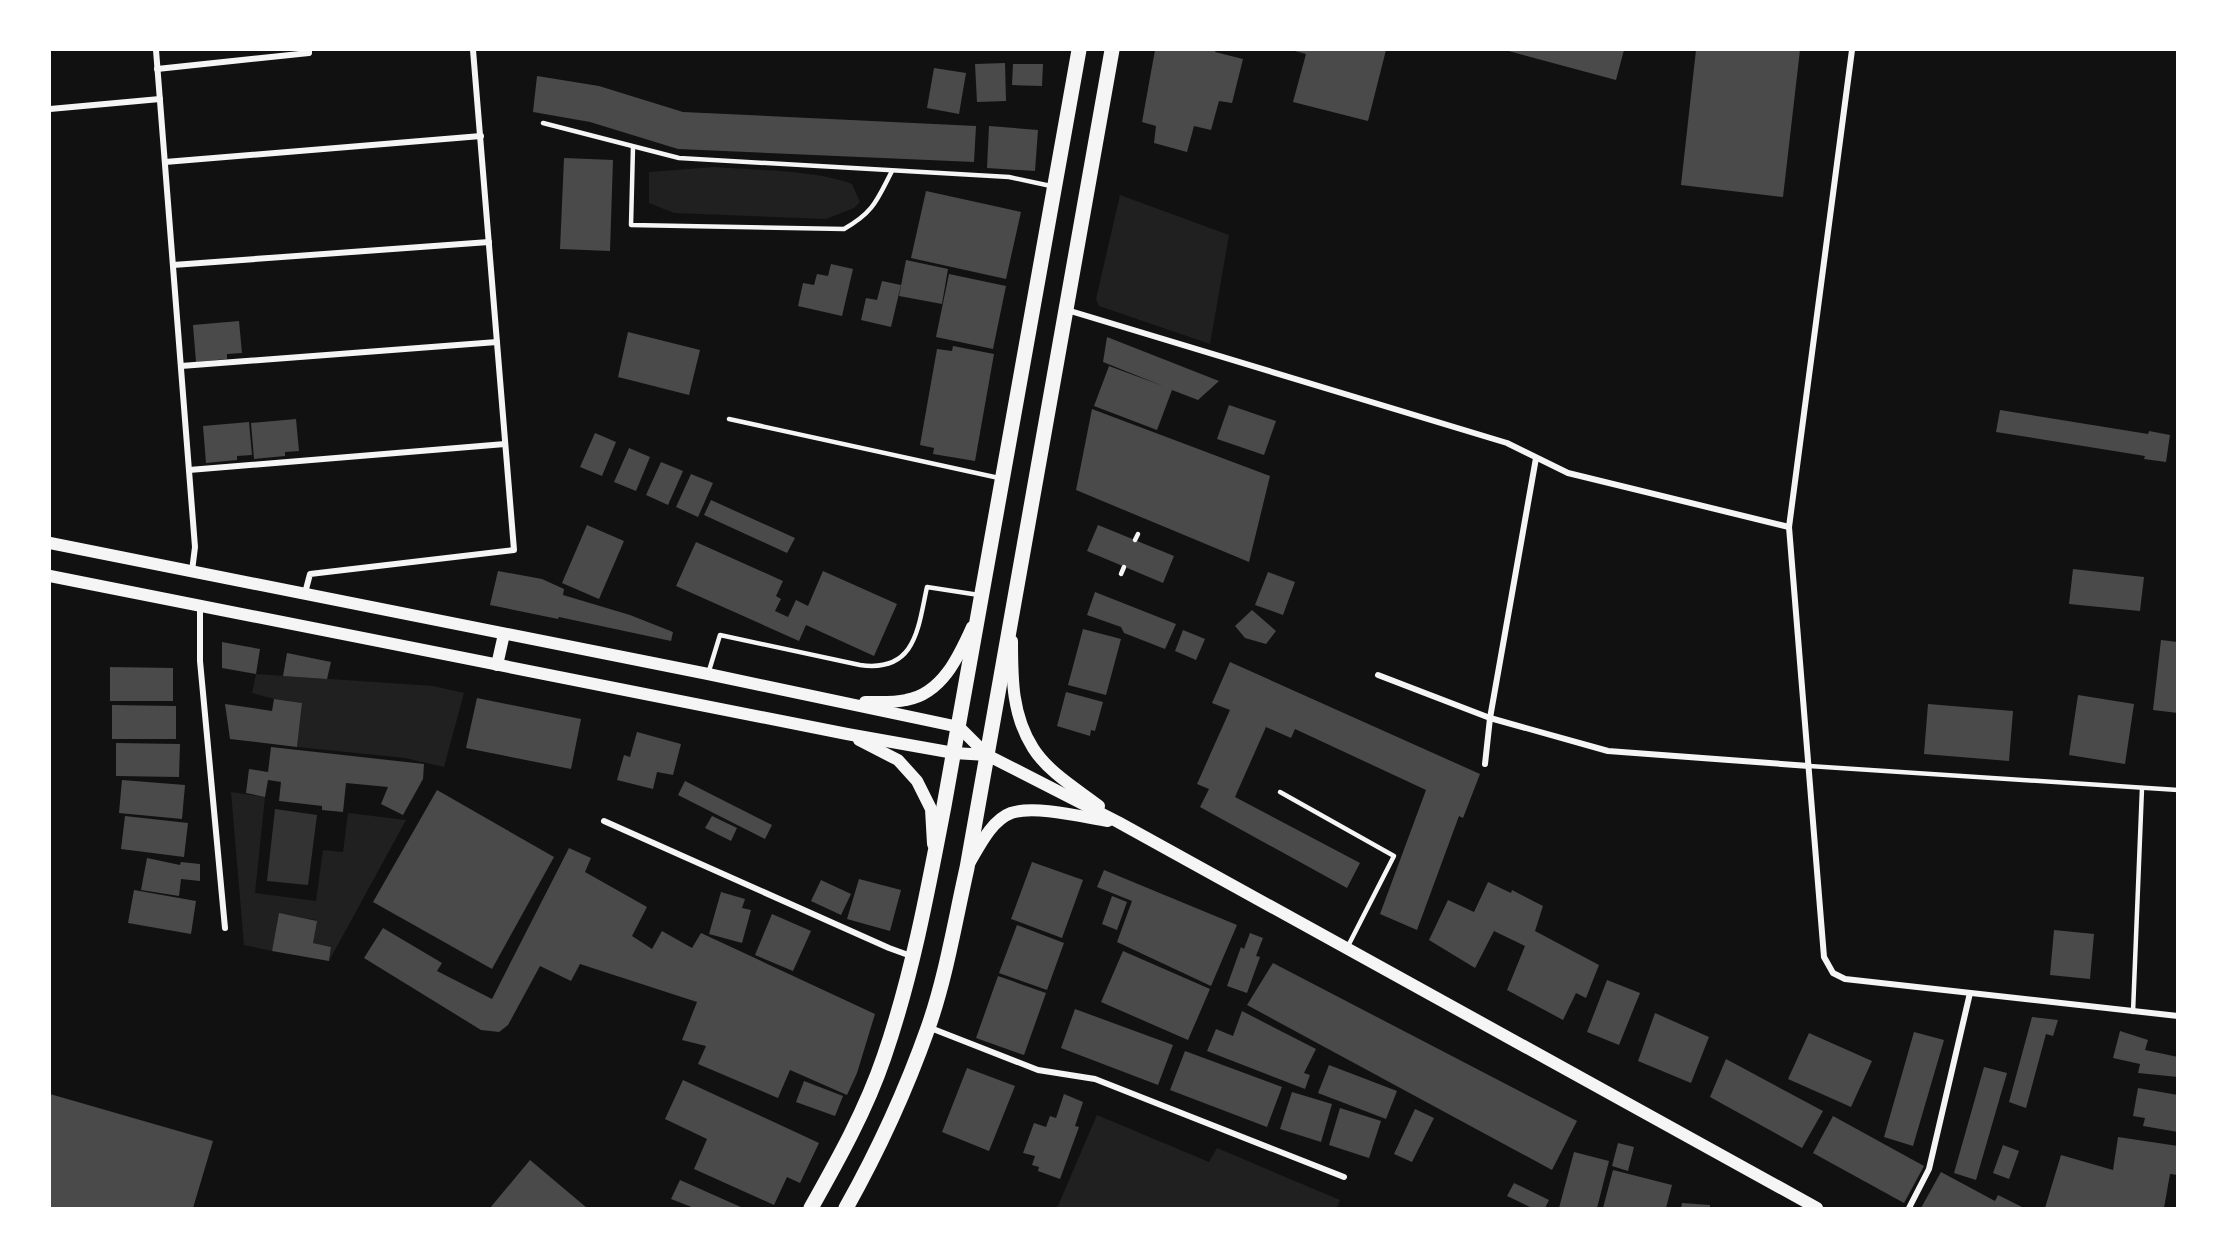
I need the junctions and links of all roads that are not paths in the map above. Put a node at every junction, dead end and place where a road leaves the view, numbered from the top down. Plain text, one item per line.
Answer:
1 (156, 50) edge
2 (309, 50) edge
3 (473, 50) edge
4 (1079, 50) edge
5 (1112, 50) edge
6 (1852, 50) edge
7 (157, 69) junction
8 (160, 99) junction
9 (50, 109) edge
10 (543, 123) dead end
11 (481, 136) junction
12 (633, 147) junction
13 (165, 162) junction
14 (892, 171) junction
15 (1054, 187) junction
16 (489, 242) junction
17 (172, 265) junction
18 (1066, 310) junction
19 (497, 342) junction
20 (181, 366) junction
21 (729, 419) dead end
22 (506, 444) junction
23 (1536, 458) junction
24 (189, 470) junction
25 (1002, 478) junction
26 (1789, 527) junction
27 (1138, 534) dead end
28 (1136, 540) dead end
29 (50, 543) edge
30 (1124, 567) dead end
31 (192, 571) junction
32 (1121, 574) dead end
33 (50, 576) edge
34 (305, 594) junction
35 (981, 595) junction
36 (200, 606) junction
37 (979, 611) junction
38 (1012, 612) junction
39 (504, 634) junction
40 (497, 665) junction
41 (708, 674) junction
42 (1378, 675) dead end
43 (848, 703) junction
44 (1490, 718) junction
45 (959, 727) junction
46 (847, 734) junction
47 (954, 753) junction
48 (987, 755) junction
49 (1485, 764) dead end
50 (1809, 766) junction
51 (2142, 788) junction
52 (2178, 790) edge
53 (1280, 792) dead end
54 (604, 821) dead end
55 (1118, 822) junction
56 (933, 863) junction
57 (967, 867) junction
58 (225, 928) dead end
59 (1347, 948) junction
60 (913, 956) junction
61 (1970, 993) junction
62 (2133, 1012) junction
63 (2178, 1016) edge
64 (928, 1028) junction
65 (1344, 1177) dead end
66 (811, 1209) edge
67 (846, 1209) edge
68 (1817, 1209) edge
69 (1909, 1209) edge

1 - 7 street
2 - 7 street
3 - 11 street
4 - 15 main road
5 - 18 main road
6 - 26 street
7 - 8 street
8 - 9 street
8 - 13 street
10 - 12 lane
11 - 13 street
11 - 16 street
12 - 14 lane
12 - 14 lane
13 - 17 street
14 - 15 lane
15 - 25 main road
16 - 17 street
16 - 19 street
17 - 20 street
18 - 23 street
18 - 38 main road
19 - 20 street
19 - 22 street
20 - 24 street
21 - 25 lane
22 - 24 street
22 - 34 street
23 - 26 street
23 - 44 street
24 - 31 street
25 - 35 main road
26 - 50 street
27 - 28 lane
29 - 31 main road
30 - 32 lane
31 - 34 main road
33 - 36 main road
34 - 39 main road
35 - 37 main road
35 - 41 lane
36 - 40 main road
36 - 58 street
37 - 43 main road
37 - 45 main road
38 - 48 main road
38 - 55 main road
39 - 40 main road
39 - 41 main road
40 - 46 main road
41 - 43 main road
42 - 44 street
43 - 45 main road
44 - 49 street
44 - 50 street
45 - 47 main road
45 - 48 main road
46 - 47 main road
46 - 56 main road
47 - 48 main road
47 - 56 main road
48 - 55 main road
48 - 57 main road
50 - 51 lane
50 - 61 street
51 - 52 lane
51 - 62 lane
53 - 59 lane
54 - 60 street
55 - 57 main road
55 - 59 main road
56 - 60 main road
57 - 64 main road
59 - 68 main road
60 - 66 main road
61 - 62 street
61 - 69 street
62 - 63 street
64 - 65 street
64 - 67 main road

